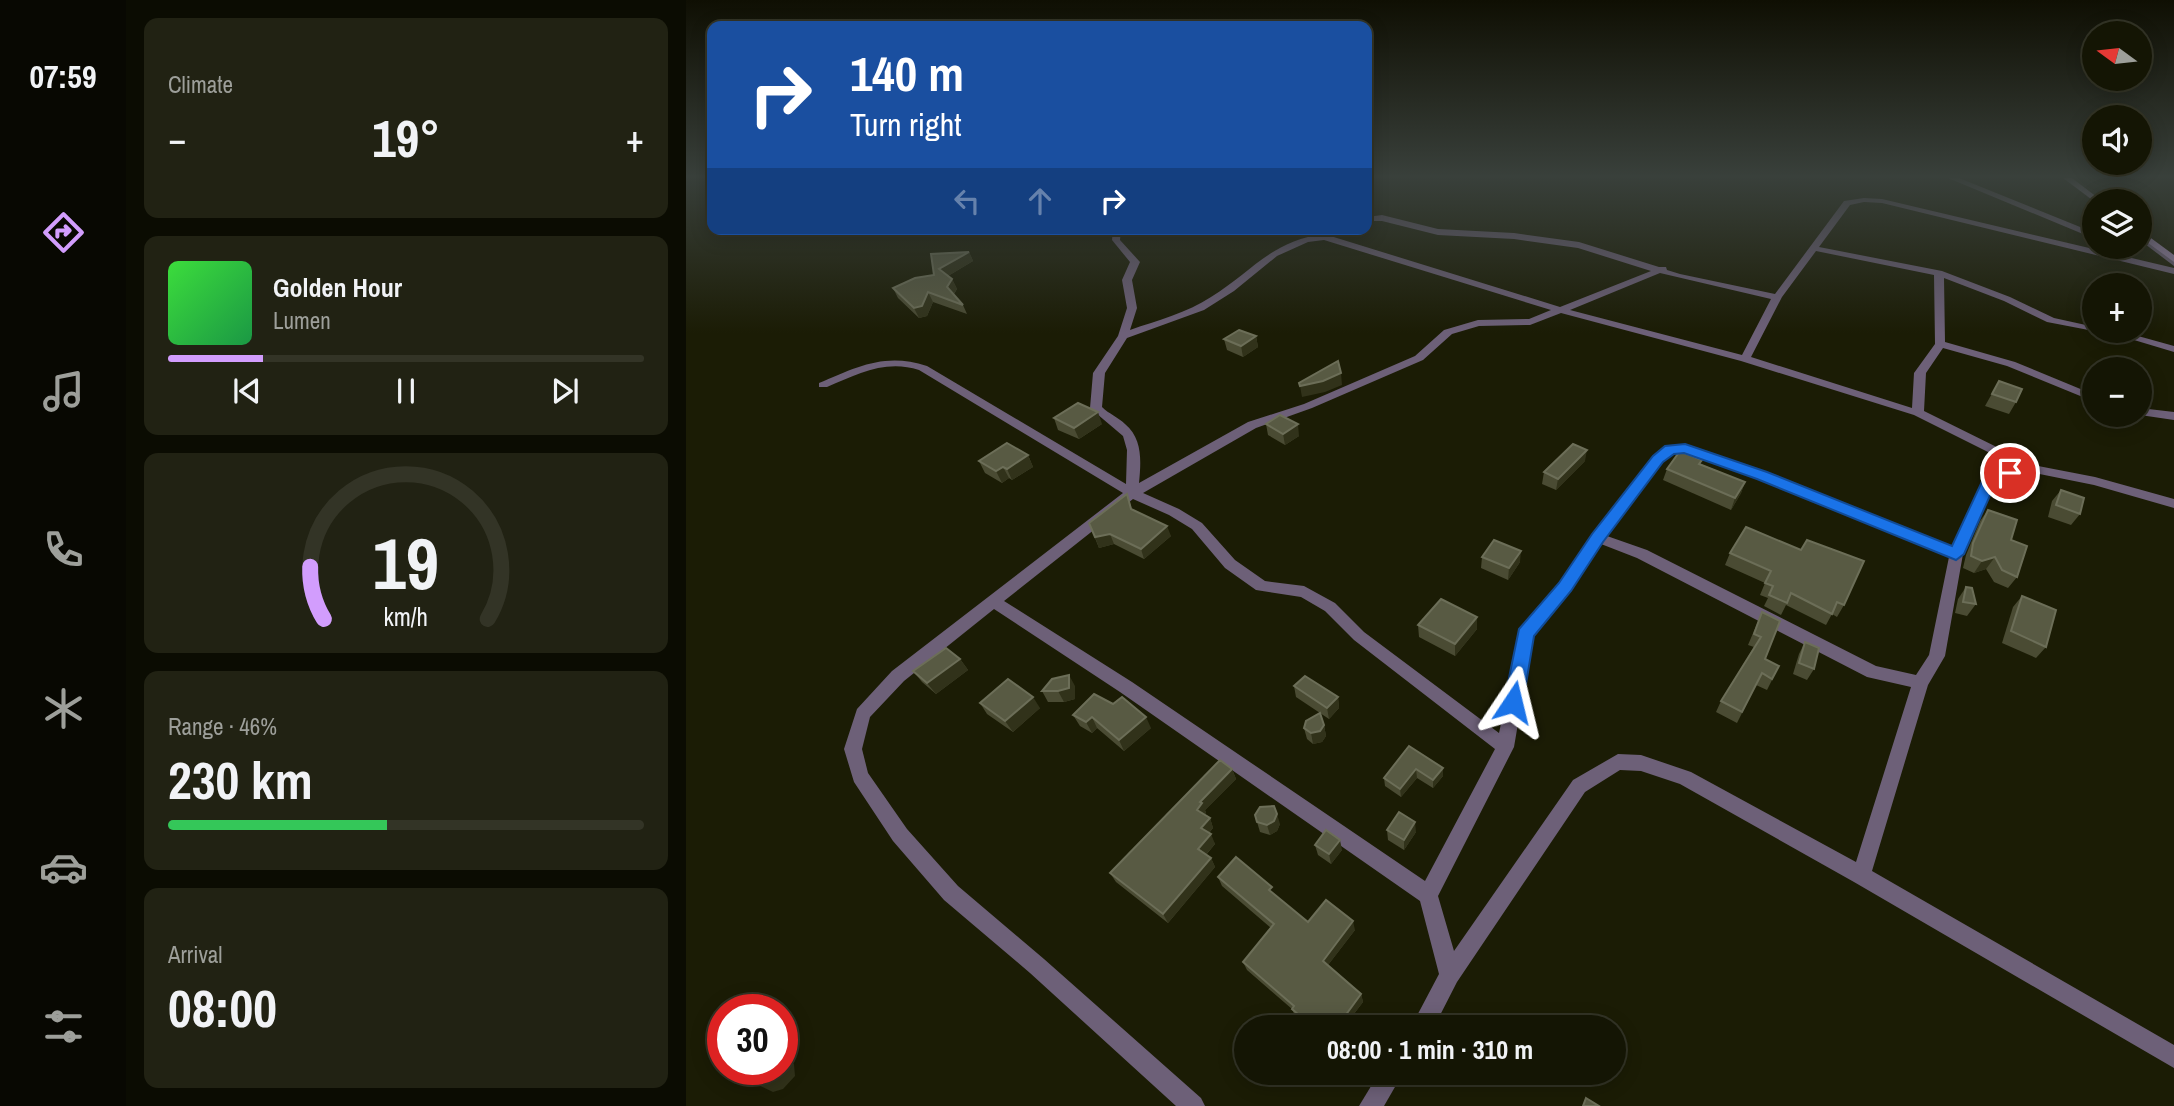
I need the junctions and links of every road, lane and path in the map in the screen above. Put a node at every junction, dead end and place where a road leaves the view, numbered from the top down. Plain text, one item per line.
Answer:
1 (1428, 230) edge
2 (1826, 230) edge
3 (2003, 230) edge
4 (1116, 235) edge
5 (2152, 244) edge
6 (1812, 248) junction
7 (2149, 259) edge
8 (2174, 261) edge
9 (1662, 269) junction
10 (2174, 270) edge
11 (1938, 273) junction
12 (1777, 297) junction
13 (1560, 310) junction
14 (2082, 327) edge
15 (1123, 336) junction
16 (2152, 343) edge
17 (1940, 344) junction
18 (2174, 349) edge
19 (1745, 359) junction
20 (822, 385) dead end
21 (2082, 393) edge
22 (1918, 413) junction
23 (2152, 413) edge
24 (2174, 416) edge
25 (2030, 468) junction
26 (1132, 493) junction
27 (2174, 504) edge
28 (1598, 538) junction
29 (1956, 554) junction
30 (992, 601) junction
31 (1920, 683) junction
32 (1505, 747) junction
33 (1861, 875) junction
34 (1428, 895) junction
35 (1450, 975) junction
36 (1428, 1015) edge
37 (2174, 1057) edge
38 (1384, 1085) edge
39 (1193, 1106) edge
40 (1371, 1106) edge

1 - 9 street
2 - 6 street
3 - 10 street
4 - 15 street
5 - 8 street
6 - 11 street
6 - 12 street
7 - 10 street
9 - 12 street
9 - 13 street
11 - 14 street
11 - 17 street
12 - 19 street
13 - 15 street
13 - 19 street
13 - 26 street
15 - 26 street
16 - 18 street
17 - 21 street
17 - 22 street
19 - 22 street
20 - 26 street
22 - 25 street
23 - 24 street
25 - 27 street
25 - 29 street
26 - 30 street
26 - 32 street
28 - 29 street
28 - 31 street
28 - 32 street
29 - 31 street
30 - 34 street
30 - 39 street
31 - 33 street
32 - 34 street
33 - 35 street
33 - 37 street
34 - 35 street
35 - 36 street
38 - 40 street

